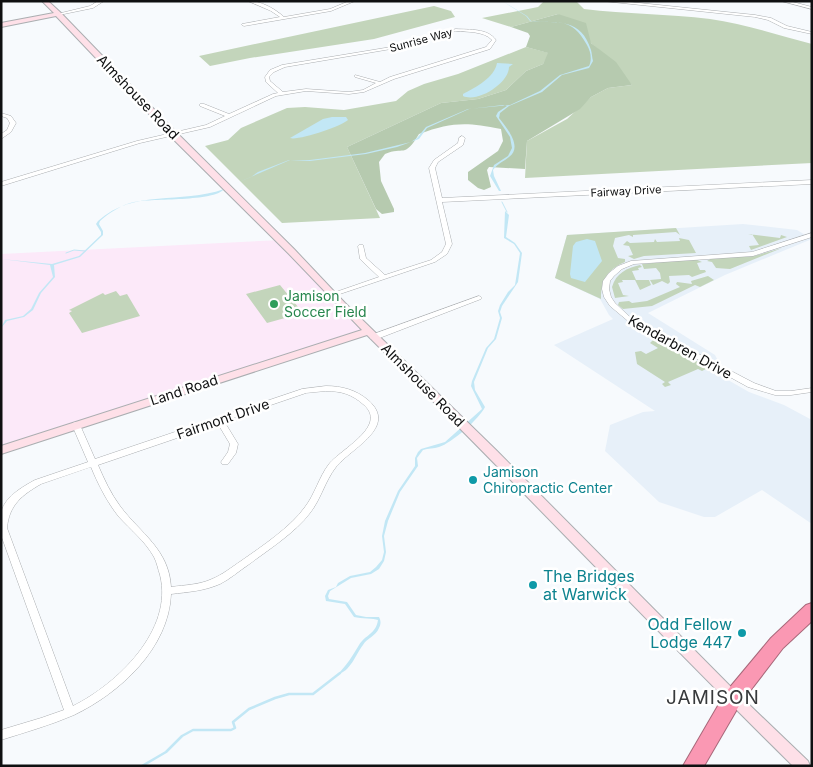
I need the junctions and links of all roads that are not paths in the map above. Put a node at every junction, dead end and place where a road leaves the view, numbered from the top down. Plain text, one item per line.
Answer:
1 (46, 1) edge
2 (102, 1) edge
3 (250, 1) edge
4 (353, 1) edge
5 (605, 1) edge
6 (783, 1) edge
7 (812, 8) edge
8 (59, 14) junction
9 (282, 17) junction
10 (1, 25) edge
11 (244, 25) dead end
12 (812, 33) edge
13 (357, 76) dead end
14 (380, 84) junction
15 (281, 93) junction
16 (202, 105) dead end
17 (1, 114) edge
18 (228, 116) junction
19 (173, 134) junction
20 (1, 137) edge
21 (462, 138) dead end
22 (812, 182) edge
23 (1, 184) edge
24 (440, 200) junction
25 (812, 235) edge
26 (361, 246) dead end
27 (383, 277) junction
28 (332, 295) junction
29 (480, 298) dead end
30 (371, 334) junction
31 (812, 390) edge
32 (220, 420) junction
33 (76, 425) junction
34 (1, 450) edge
35 (225, 462) dead end
36 (94, 463) junction
37 (167, 591) junction
38 (812, 610) edge
39 (733, 698) junction
40 (70, 712) junction
41 (1, 735) edge
42 (693, 766) edge
43 (803, 766) edge

1 - 8 main road, Almshouse Road
2 - 8 street
3 - 9 street
4 - 9 street
5 - 12 street
6 - 7 street
8 - 10 main road
8 - 19 main road, Almshouse Road
9 - 11 street
13 - 14 street
14 - 15 street, Sunrise Way
14 - 15 street, Sunrise Way
15 - 18 street, Sunrise Way
16 - 18 street
17 - 20 street
18 - 19 street, Sunrise Way
19 - 23 street, Sunrise Way
19 - 28 main road, Almshouse Road
21 - 24 street
22 - 24 street, Fairway Drive
24 - 27 street
25 - 31 street, Kendarbren Drive
26 - 27 street
27 - 28 street
28 - 30 main road, Almshouse Road
29 - 30 street
30 - 33 main road, Land Road
30 - 39 main road, Almshouse Road
32 - 35 street
32 - 36 street, Fairmont Drive
32 - 37 street, Fairmont Drive
33 - 34 main road, Land Road
33 - 36 street
36 - 37 street
36 - 40 street, Fairmont Drive
37 - 40 street
38 - 39 highway
39 - 42 highway
39 - 43 main road, Almshouse Road
40 - 41 street

